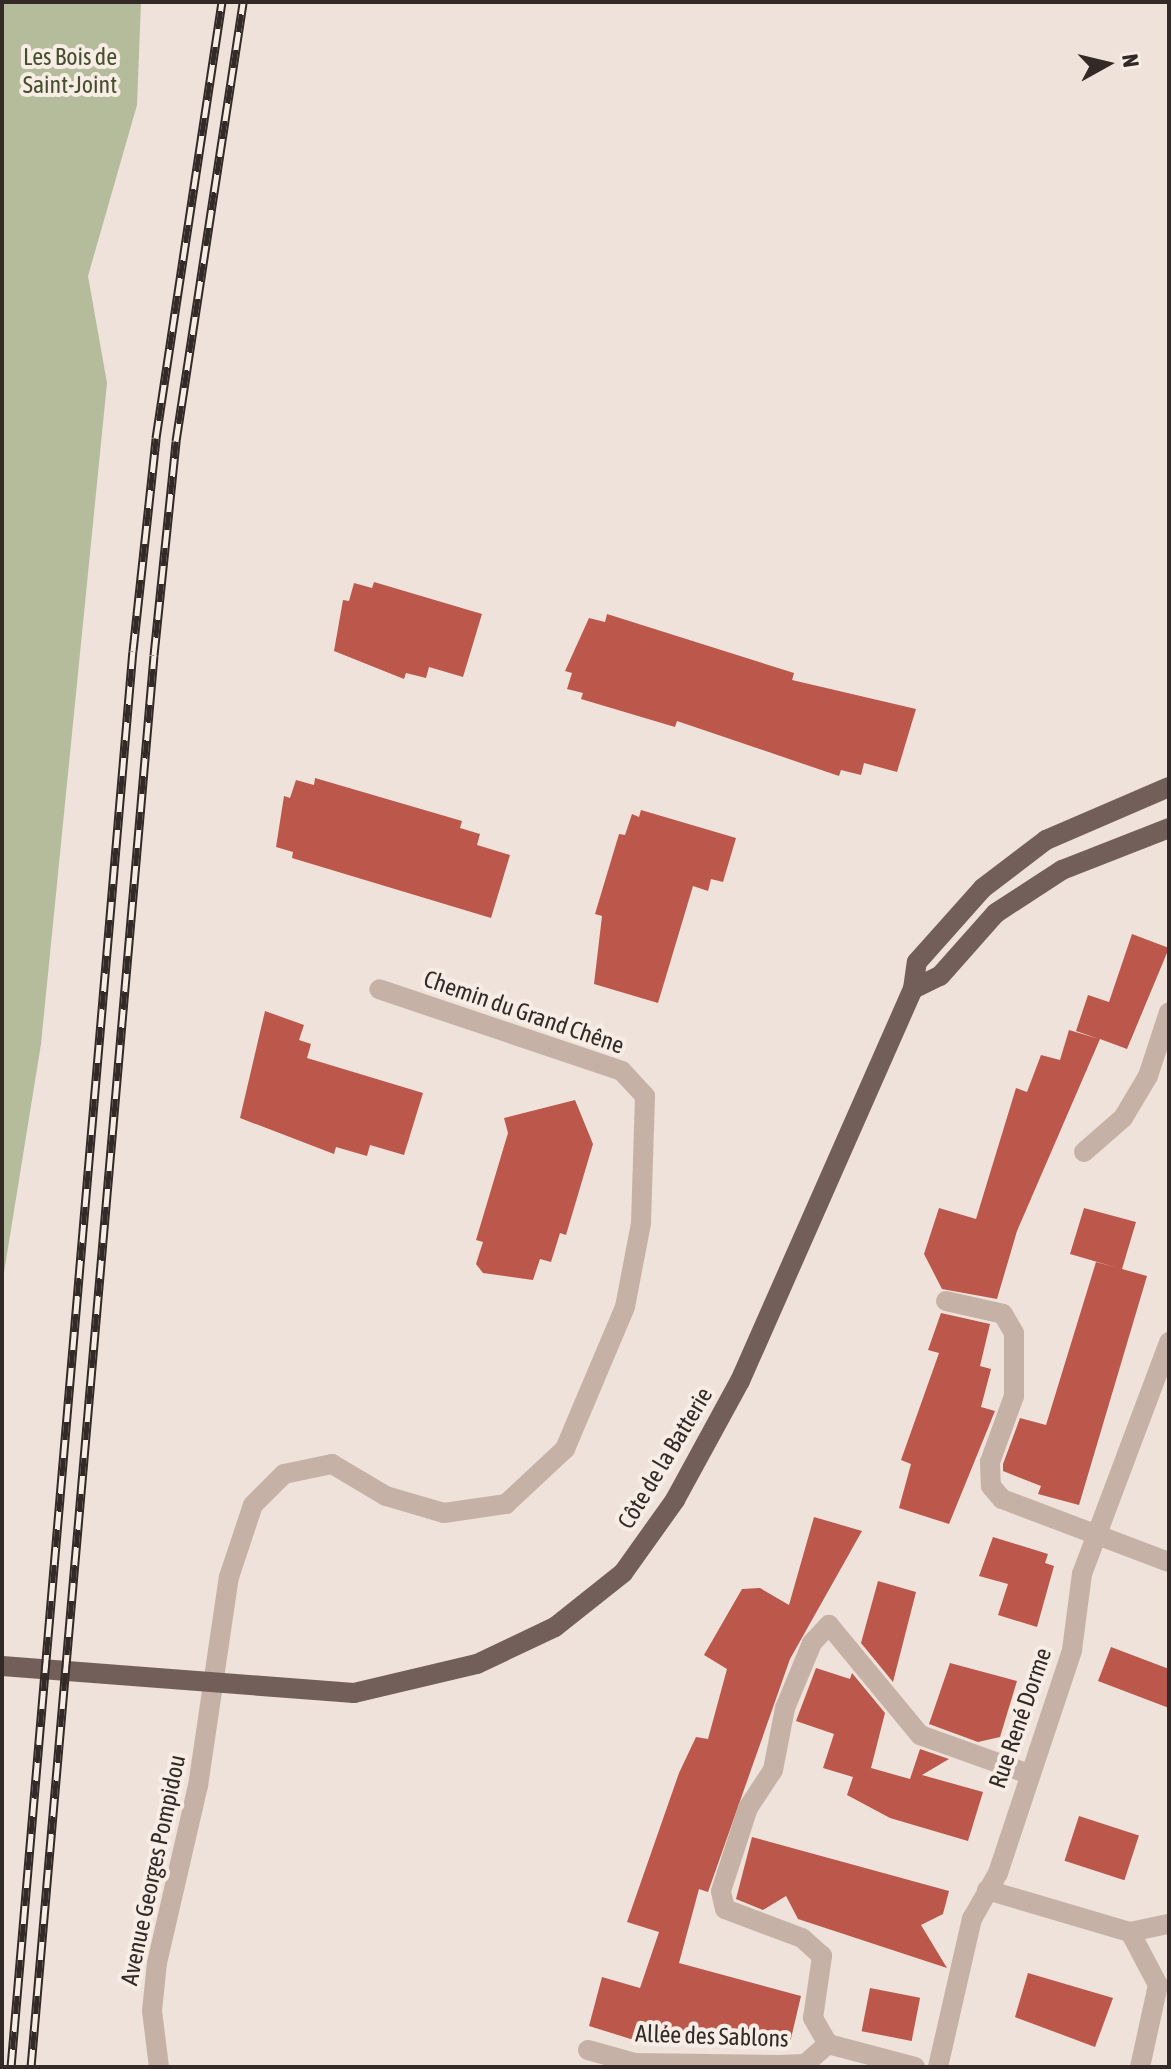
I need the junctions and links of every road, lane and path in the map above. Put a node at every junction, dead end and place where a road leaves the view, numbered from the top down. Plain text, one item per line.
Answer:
1 (1169, 787) edge
2 (1169, 828) edge
3 (379, 989) dead end
4 (913, 989) junction
5 (1169, 1012) edge
6 (1162, 1060) edge
7 (1084, 1152) dead end
8 (946, 1301) dead end
9 (1169, 1342) edge
10 (1096, 1537) junction
11 (1169, 1562) edge
12 (12, 1667) edge
13 (215, 1685) junction
14 (1026, 1773) junction
15 (987, 1890) junction
16 (1169, 1924) edge
17 (1130, 1932) junction
18 (828, 2044) junction
19 (588, 2050) dead end
20 (159, 2067) edge
21 (915, 2067) edge
22 (938, 2067) edge
23 (1140, 2067) edge

1 - 4 main road, Côte de la Batterie
2 - 4 main road
3 - 13 street, Chemin du Grand Chêne
4 - 13 main road, Côte de la Batterie
5 - 6 street
6 - 7 street
8 - 10 street
9 - 10 street, Rue René Dorme
10 - 11 street
10 - 14 street, Rue René Dorme
12 - 13 main road, Côte de la Batterie
13 - 20 street, Avenue Georges Pompidou
14 - 15 street, Rue René Dorme
14 - 18 street, Allée des Sablons
15 - 17 street
15 - 22 street, Rue René Dorme
16 - 17 street
17 - 23 street
18 - 19 street, Allée des Sablons
18 - 21 street

